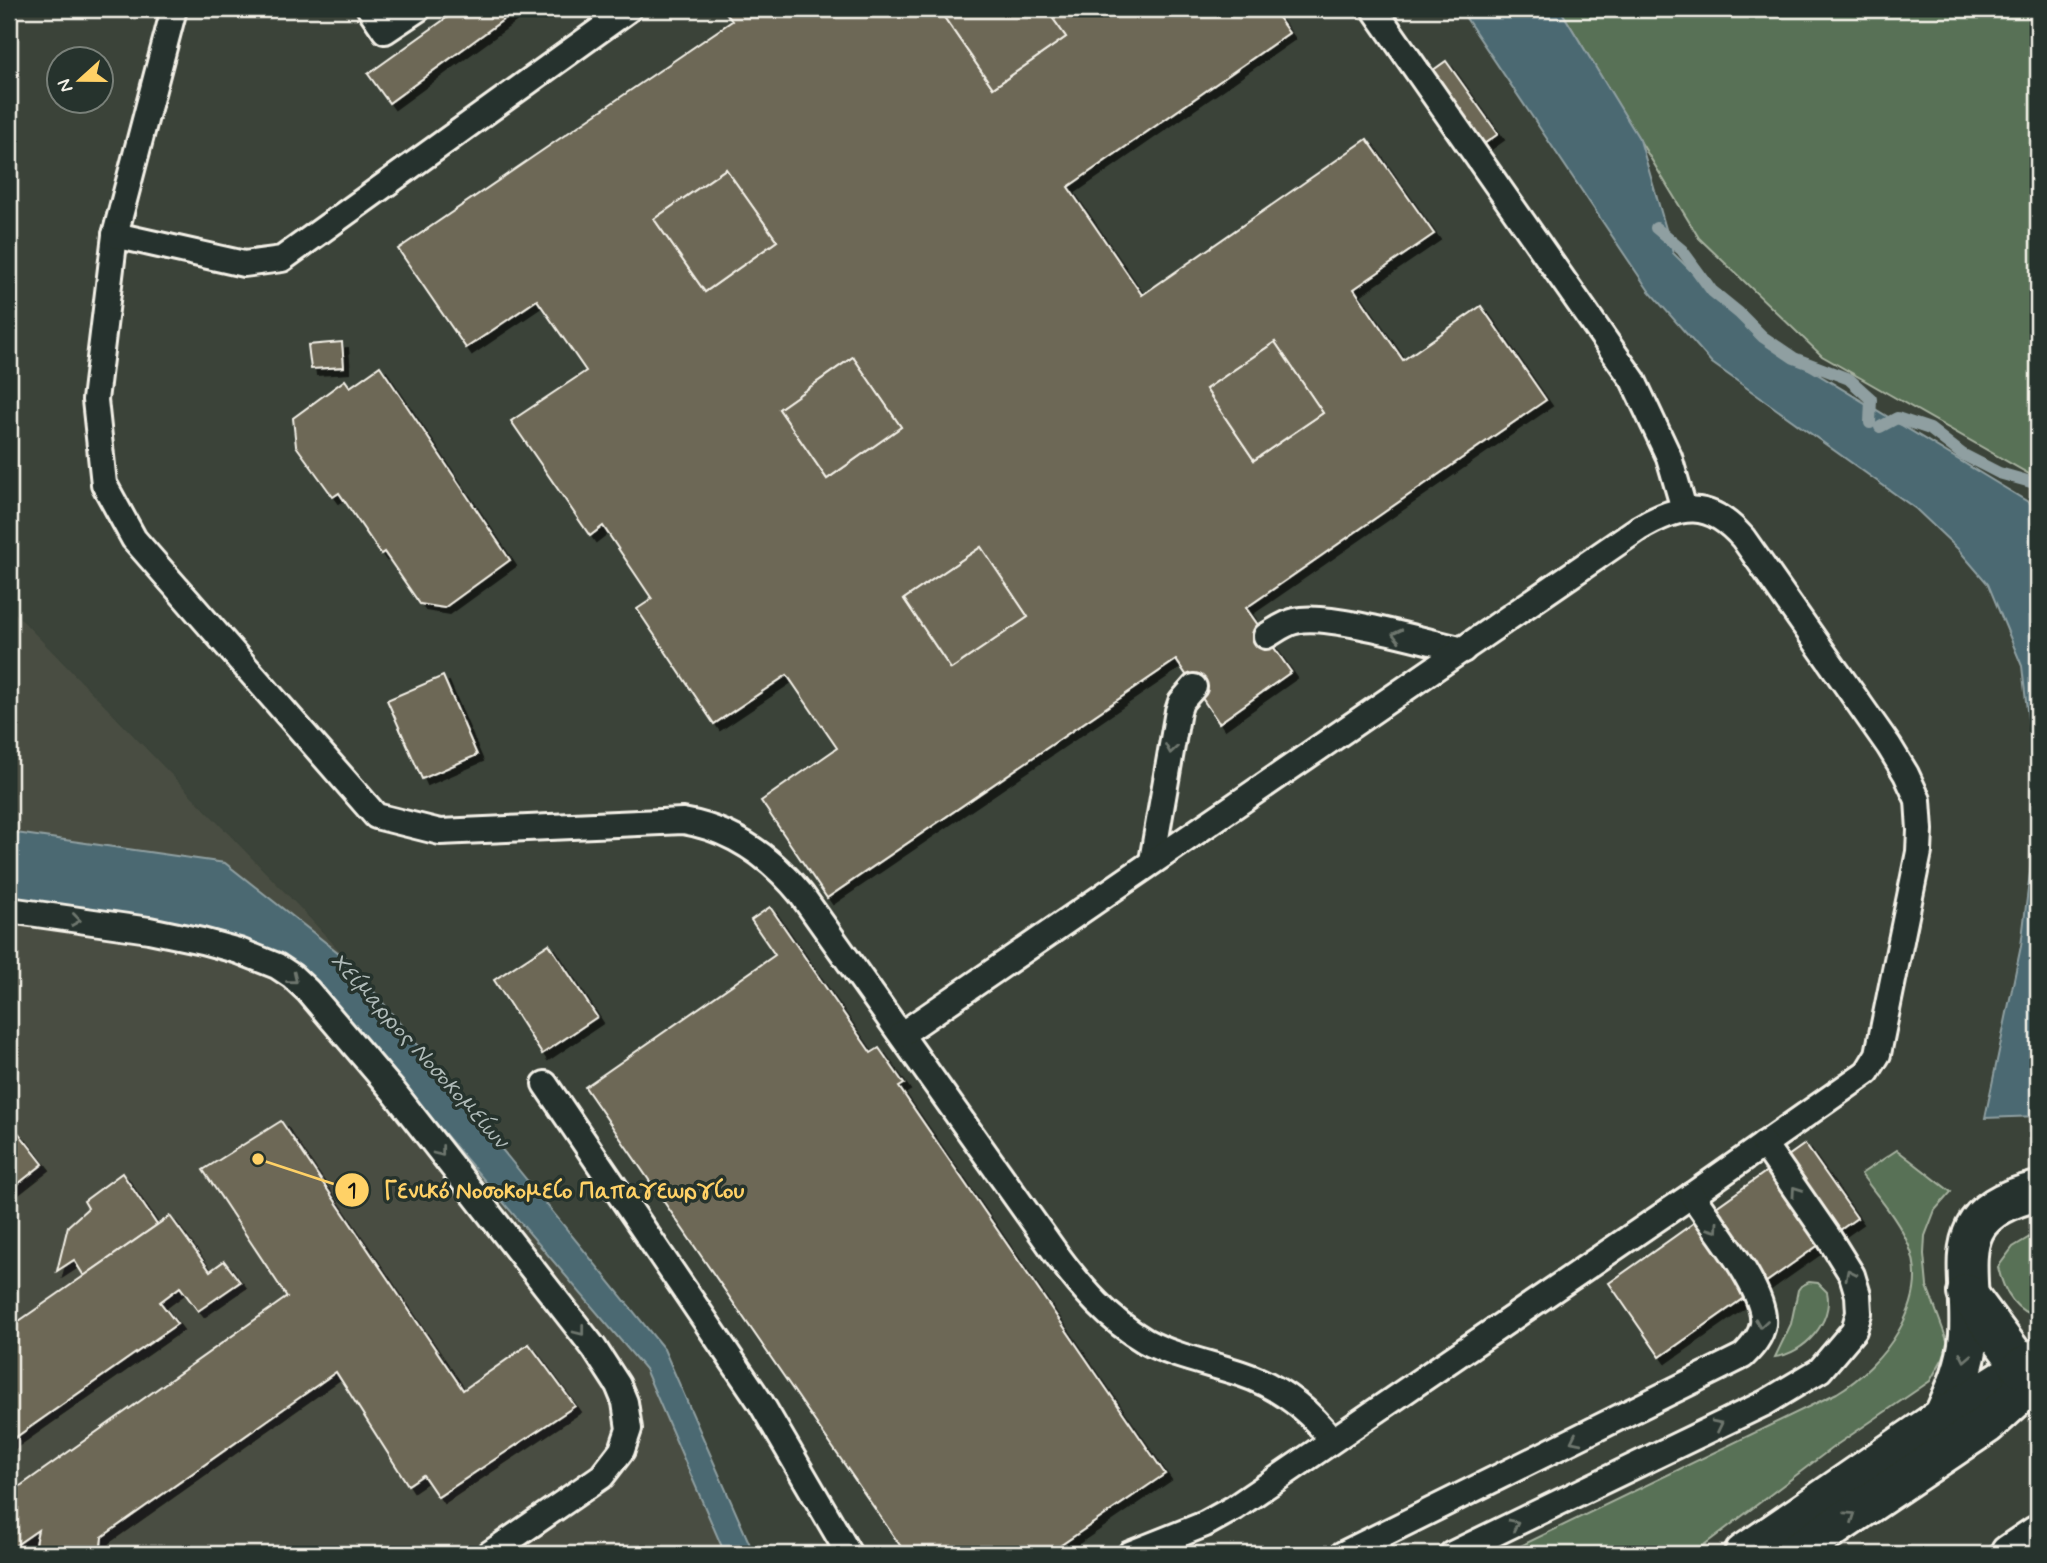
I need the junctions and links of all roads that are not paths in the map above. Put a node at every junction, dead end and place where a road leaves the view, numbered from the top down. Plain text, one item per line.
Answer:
1 (174, 9) edge
2 (370, 9) edge
3 (418, 9) edge
4 (629, 9) edge
5 (1374, 9) edge
6 (115, 235) junction
7 (1684, 509) junction
8 (1266, 636) dead end
9 (1463, 650) junction
10 (1194, 687) dead end
11 (1152, 861) junction
12 (9, 910) edge
13 (902, 1034) junction
14 (545, 1084) dead end
15 (1764, 1144) junction
16 (2038, 1191) edge
17 (1692, 1195) junction
18 (1967, 1293) junction
19 (2030, 1362) edge
20 (1943, 1417) junction
21 (1332, 1440) junction
22 (2038, 1535) edge
23 (489, 1554) edge
24 (849, 1554) edge
25 (1130, 1554) edge
26 (1343, 1554) edge
27 (1452, 1554) edge
28 (1744, 1554) edge
29 (1794, 1554) edge
30 (2010, 1554) edge

1 - 6 lane
2 - 3 lane
4 - 6 lane
5 - 7 lane
6 - 13 lane
7 - 9 lane
7 - 15 lane
9 -> 8 lane
9 - 11 lane
10 -> 11 lane
11 - 13 lane
12 -> 23 lane
13 - 21 lane
14 - 24 lane
15 - 17 lane
27 -> 15 lane
16 - 18 main road
17 - 21 lane
17 -> 26 lane
18 - 19 main road
18 -> 20 main road
19 - 20 main road
29 -> 19 main road
20 - 28 main road
21 - 25 lane
22 - 30 main road

